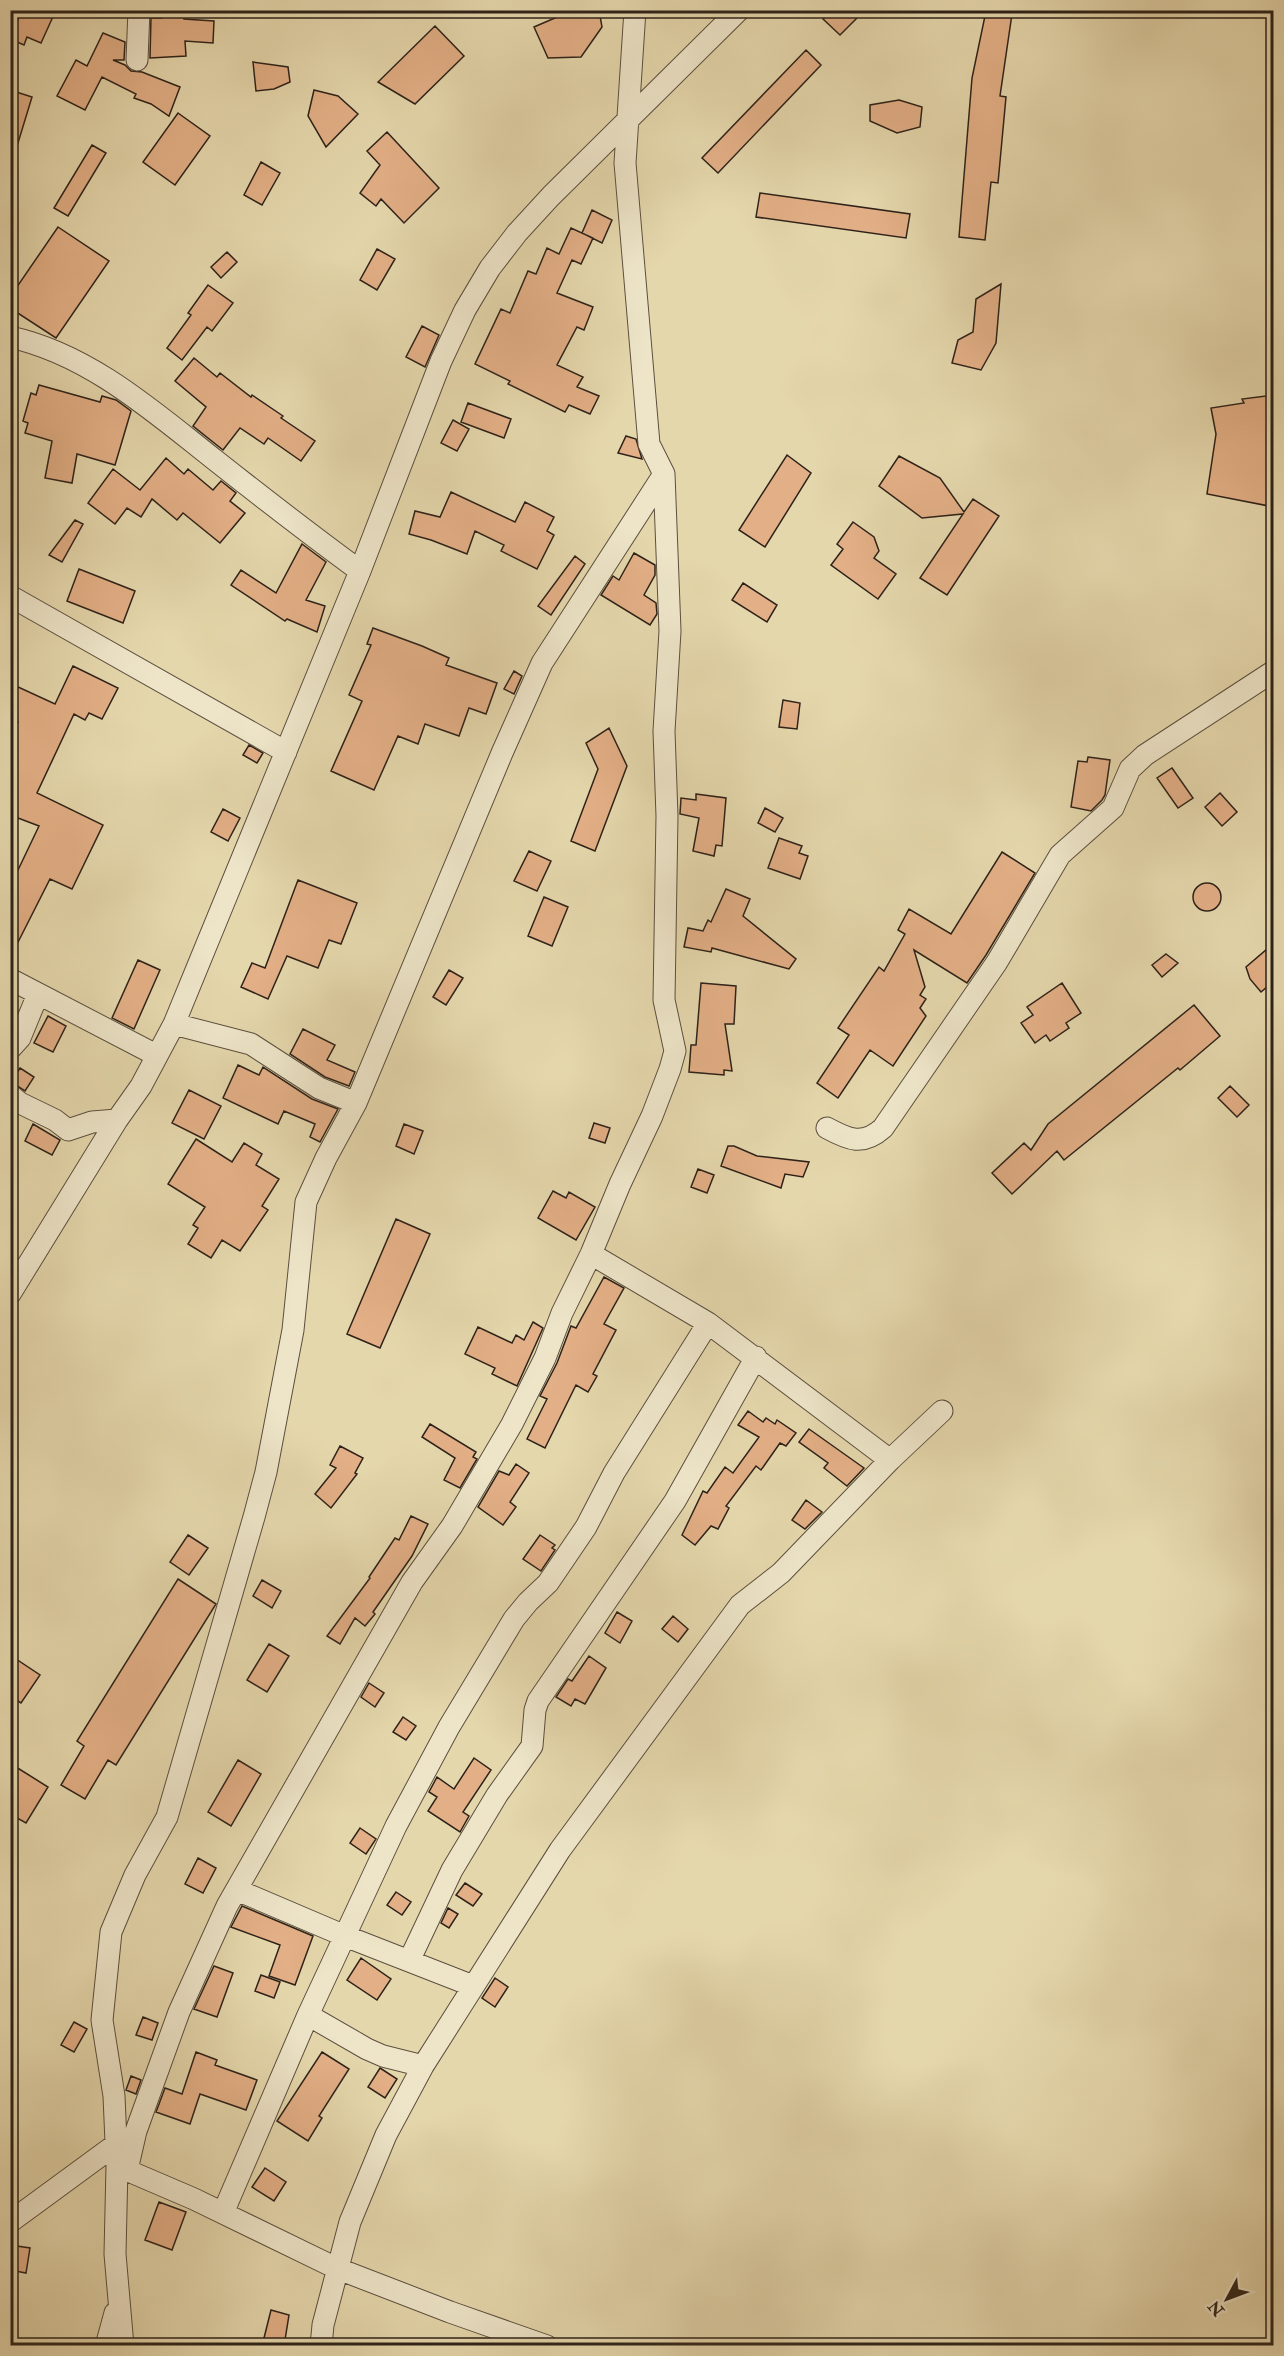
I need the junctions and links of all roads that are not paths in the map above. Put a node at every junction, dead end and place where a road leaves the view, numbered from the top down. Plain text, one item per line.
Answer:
1 (139, 10) edge
2 (635, 10) edge
3 (739, 10) edge
4 (137, 60) dead end
5 (627, 120) junction
6 (10, 337) edge
7 (664, 474) junction
8 (360, 571) junction
9 (10, 596) edge
10 (1274, 671) edge
11 (286, 752) junction
12 (10, 979) edge
13 (38, 994) junction
14 (174, 1024) junction
15 (10, 1050) edge
16 (156, 1055) junction
17 (10, 1095) edge
18 (356, 1103) junction
19 (117, 1120) junction
20 (827, 1128) dead end
21 (591, 1254) junction
22 (10, 1294) edge
23 (708, 1323) junction
24 (756, 1357) junction
25 (942, 1411) dead end
26 (890, 1460) junction
27 (237, 1890) junction
28 (345, 1936) junction
29 (409, 1961) junction
30 (473, 1986) junction
31 (309, 2015) junction
32 (423, 2066) junction
33 (115, 2145) junction
34 (122, 2168) junction
35 (223, 2213) junction
36 (10, 2222) edge
37 (336, 2268) junction
38 (119, 2301) junction
39 (106, 2346) edge
40 (123, 2346) edge
41 (321, 2346) edge
42 (547, 2346) edge

1 - 4 street
2 - 5 street
3 - 5 street
5 - 7 street
5 - 8 street
6 - 8 street
7 - 18 street
7 - 21 street
8 - 11 street
9 - 11 street
10 - 20 street
11 - 14 street
12 - 13 street
13 - 15 street
13 - 16 street
14 - 16 street
14 - 18 street
16 - 19 street
17 - 19 street
18 - 33 street
19 - 22 street
21 - 23 street
21 - 27 street
23 - 24 street
23 - 28 street
24 - 26 street
24 - 29 street
25 - 26 street
26 - 30 street
27 - 28 street
27 - 34 street
28 - 29 street
28 - 31 street
29 - 30 street
30 - 32 street
31 - 32 street
31 - 35 street
32 - 37 street
33 - 34 street
33 - 36 street
34 - 35 street
34 - 38 street
35 - 37 street
37 - 41 street
37 - 42 street
38 - 39 street
38 - 40 street

